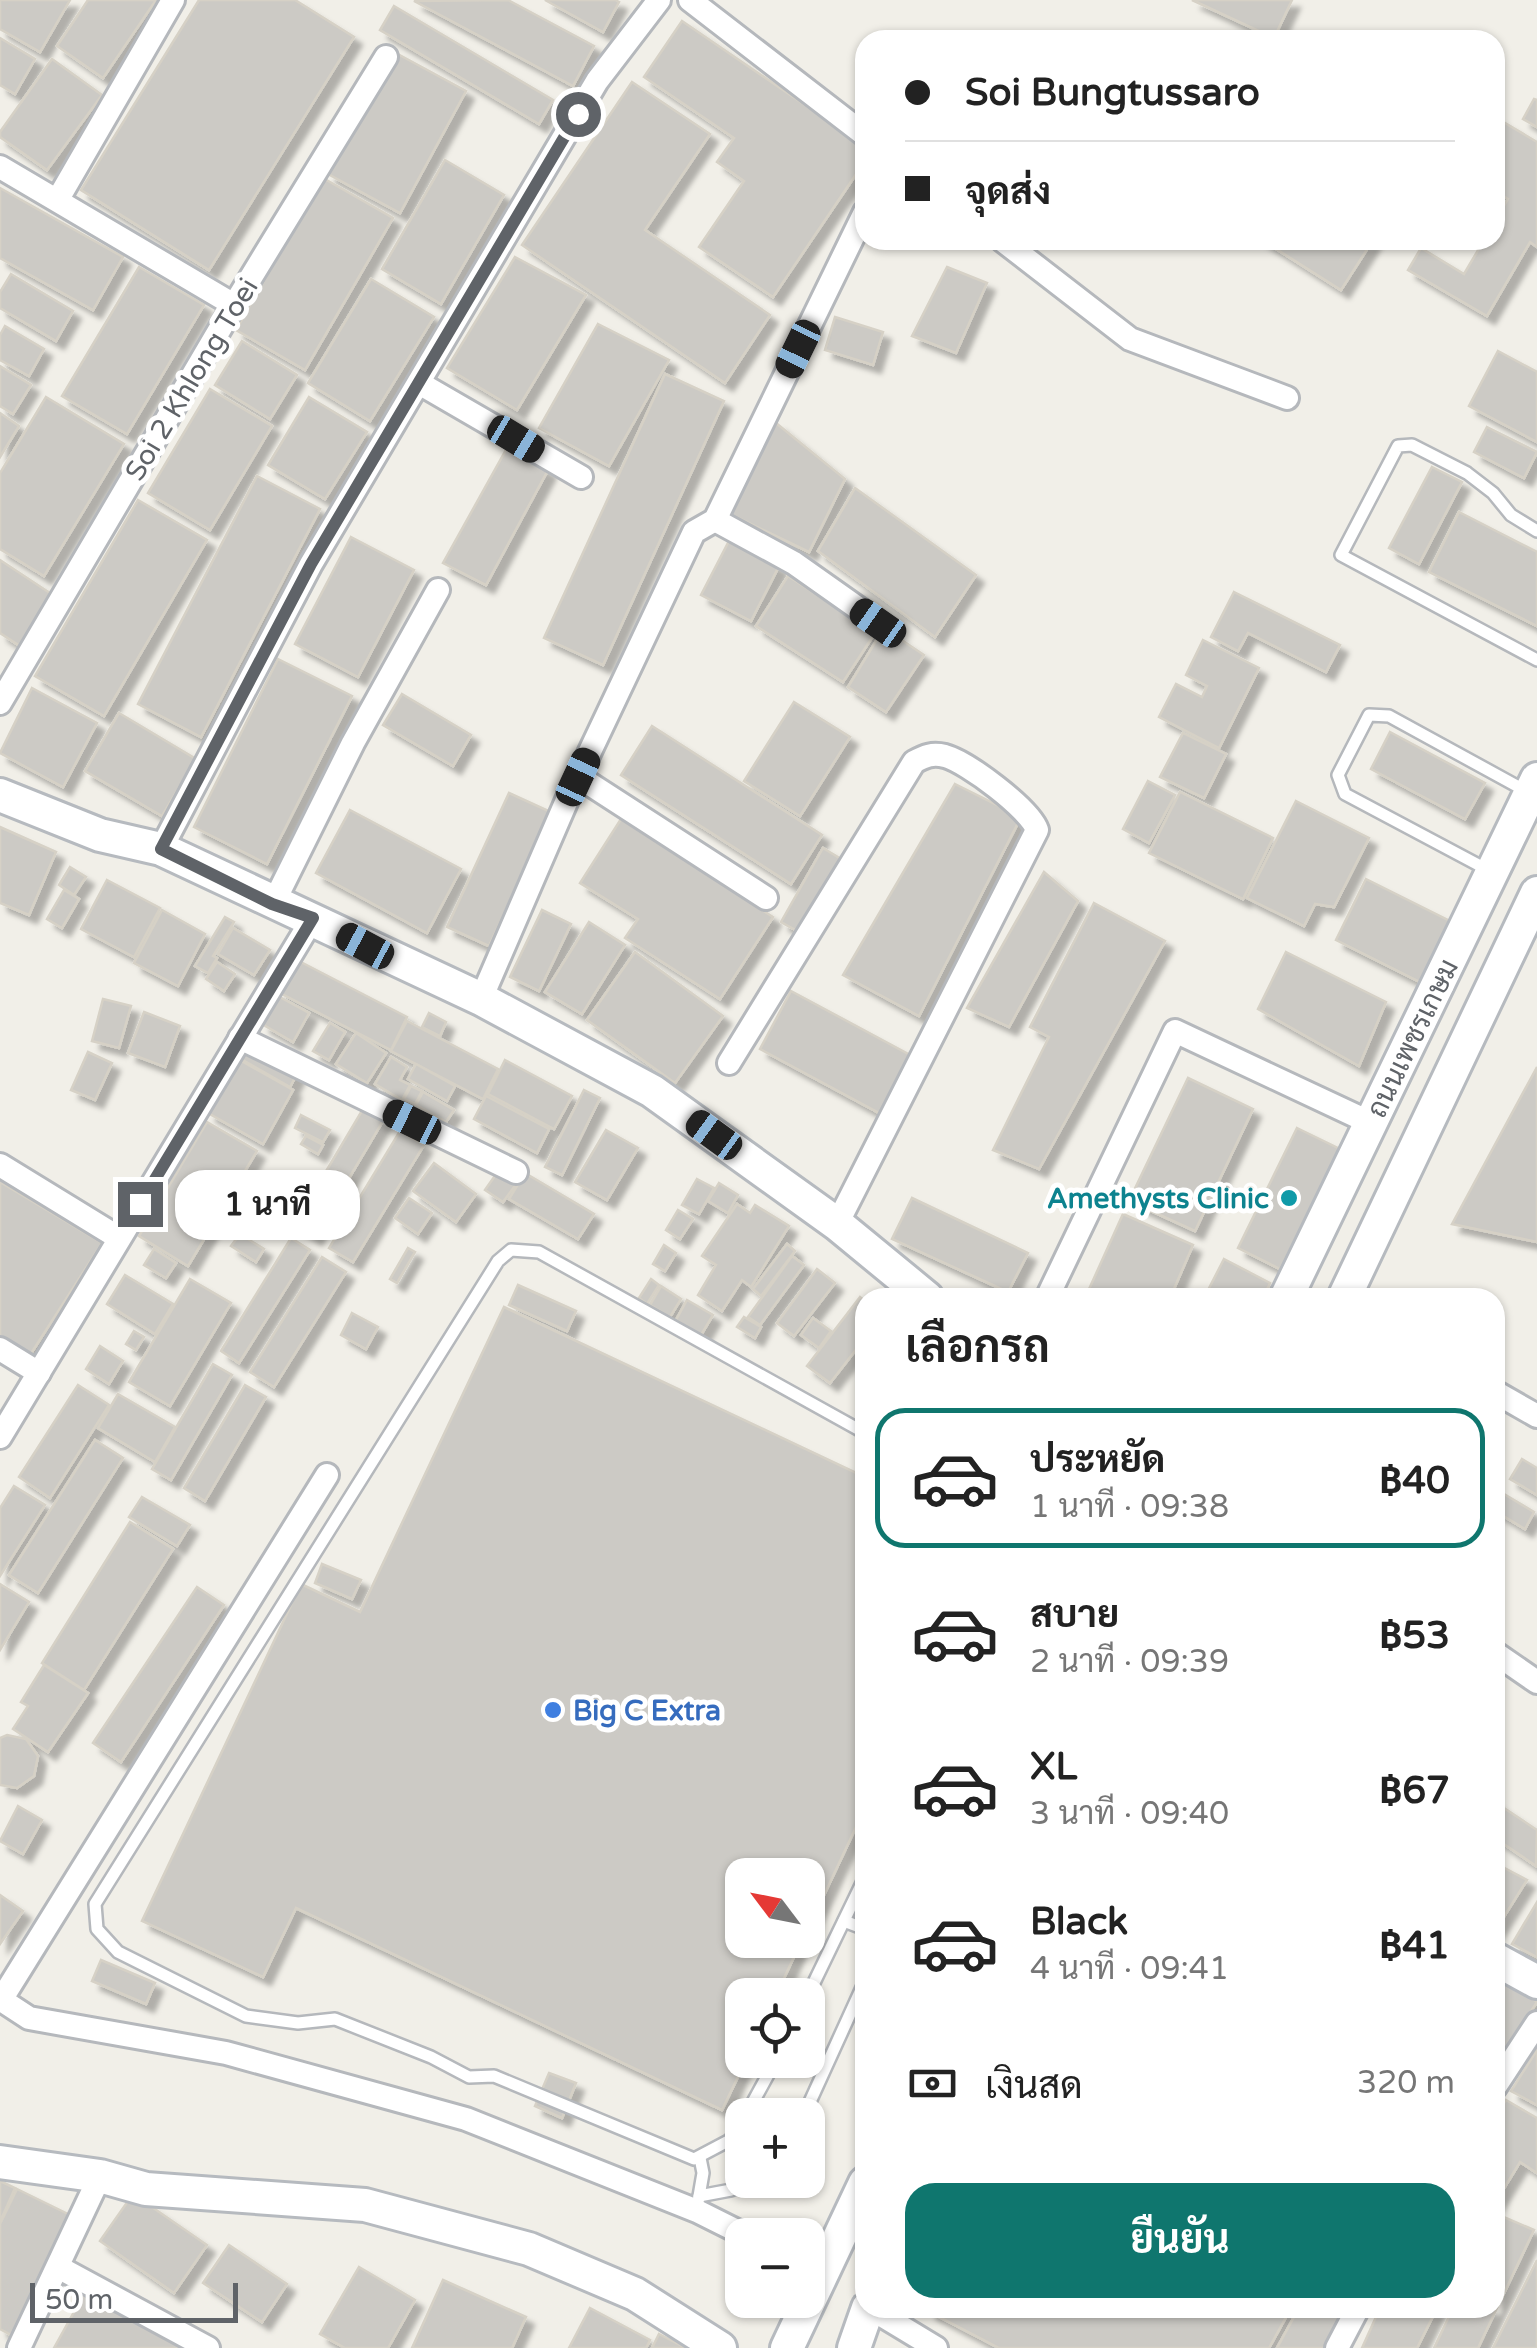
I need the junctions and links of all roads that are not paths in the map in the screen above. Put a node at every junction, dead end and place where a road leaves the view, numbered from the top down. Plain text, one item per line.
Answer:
1 (173, 0) edge
2 (659, 0) edge
3 (690, 0) edge
4 (386, 56) dead end
5 (855, 127) edge
6 (0, 167) edge
7 (58, 199) junction
8 (855, 233) edge
9 (1015, 250) edge
10 (234, 306) junction
11 (419, 382) junction
12 (1288, 398) dead end
13 (581, 477) dead end
14 (715, 520) junction
15 (1537, 532) edge
16 (438, 590) dead end
17 (878, 623) dead end
18 (1537, 660) edge
19 (0, 703) edge
20 (578, 777) junction
21 (1533, 786) edge
22 (0, 796) edge
23 (161, 849) junction
24 (1492, 872) junction
25 (1537, 893) edge
26 (766, 898) dead end
27 (272, 904) junction
28 (313, 918) junction
29 (481, 999) junction
30 (240, 1038) junction
31 (729, 1064) dead end
32 (1370, 1123) junction
33 (0, 1165) edge
34 (516, 1172) dead end
35 (837, 1224) junction
36 (120, 1238) junction
37 (915, 1288) edge
38 (1052, 1288) edge
39 (1291, 1288) edge
40 (1349, 1288) edge
41 (0, 1349) edge
42 (39, 1373) junction
43 (1505, 1398) edge
44 (1537, 1416) edge
45 (855, 1427) edge
46 (0, 1437) edge
47 (327, 1475) dead end
48 (1505, 1659) edge
49 (1537, 1682) edge
50 (855, 1898) edge
51 (844, 1921) junction
52 (855, 1925) edge
53 (1505, 1966) edge
54 (817, 1978) edge
55 (1537, 1982) edge
56 (1, 1999) edge
57 (855, 2003) edge
58 (1537, 2023) edge
59 (1505, 2071) edge
60 (812, 2098) edge
61 (725, 2143) edge
62 (700, 2158) junction
63 (0, 2162) edge
64 (100, 2176) junction
65 (725, 2193) edge
66 (855, 2201) edge
67 (698, 2204) junction
68 (725, 2222) edge
69 (825, 2254) edge
70 (58, 2267) junction
71 (798, 2318) edge
72 (865, 2318) edge
73 (886, 2318) edge
74 (1353, 2318) edge
75 (19, 2348) edge
76 (208, 2348) edge
77 (720, 2348) edge
78 (786, 2348) edge
79 (854, 2348) edge
80 (936, 2348) edge
81 (1337, 2348) edge

1 - 7 street
2 - 11 street
3 - 5 street
4 - 10 street, Soi 2 Khlong Toei
6 - 7 street
7 - 10 street
8 - 14 street
9 - 12 street
10 - 19 street, Soi 2 Khlong Toei
11 - 13 street
11 - 23 street
14 - 17 street
14 - 20 street
15 - 18 lane
16 - 27 street
20 - 26 street
20 - 29 street
21 - 24 street, ถนนเพชรเกษม
21 - 24 lane
22 - 23 street
23 - 27 street
24 - 32 street, ถนนเพชรเกษม
25 - 40 street, ถนนเพชรเกษม
27 - 28 street
28 - 29 street
28 - 30 street
29 - 35 street
30 - 34 street
30 - 36 street
31 - 35 street
32 - 38 street
32 - 39 street, ถนนเพชรเกษม
33 - 36 street
35 - 37 street
36 - 42 street
41 - 42 street
42 - 46 street
43 - 44 street
45 - 62 lane
47 - 56 street
48 - 49 street
50 - 51 lane
51 - 52 lane
51 - 54 lane
53 - 55 street
56 - 67 street
57 - 60 lane
58 - 59 street
61 - 62 lane
62 - 67 lane
63 - 64 street
64 - 70 street
64 - 77 street
65 - 67 lane
66 - 69 street
67 - 68 street
70 - 75 street
70 - 76 street
71 - 78 street
72 - 79 street
73 - 80 street
74 - 81 street

